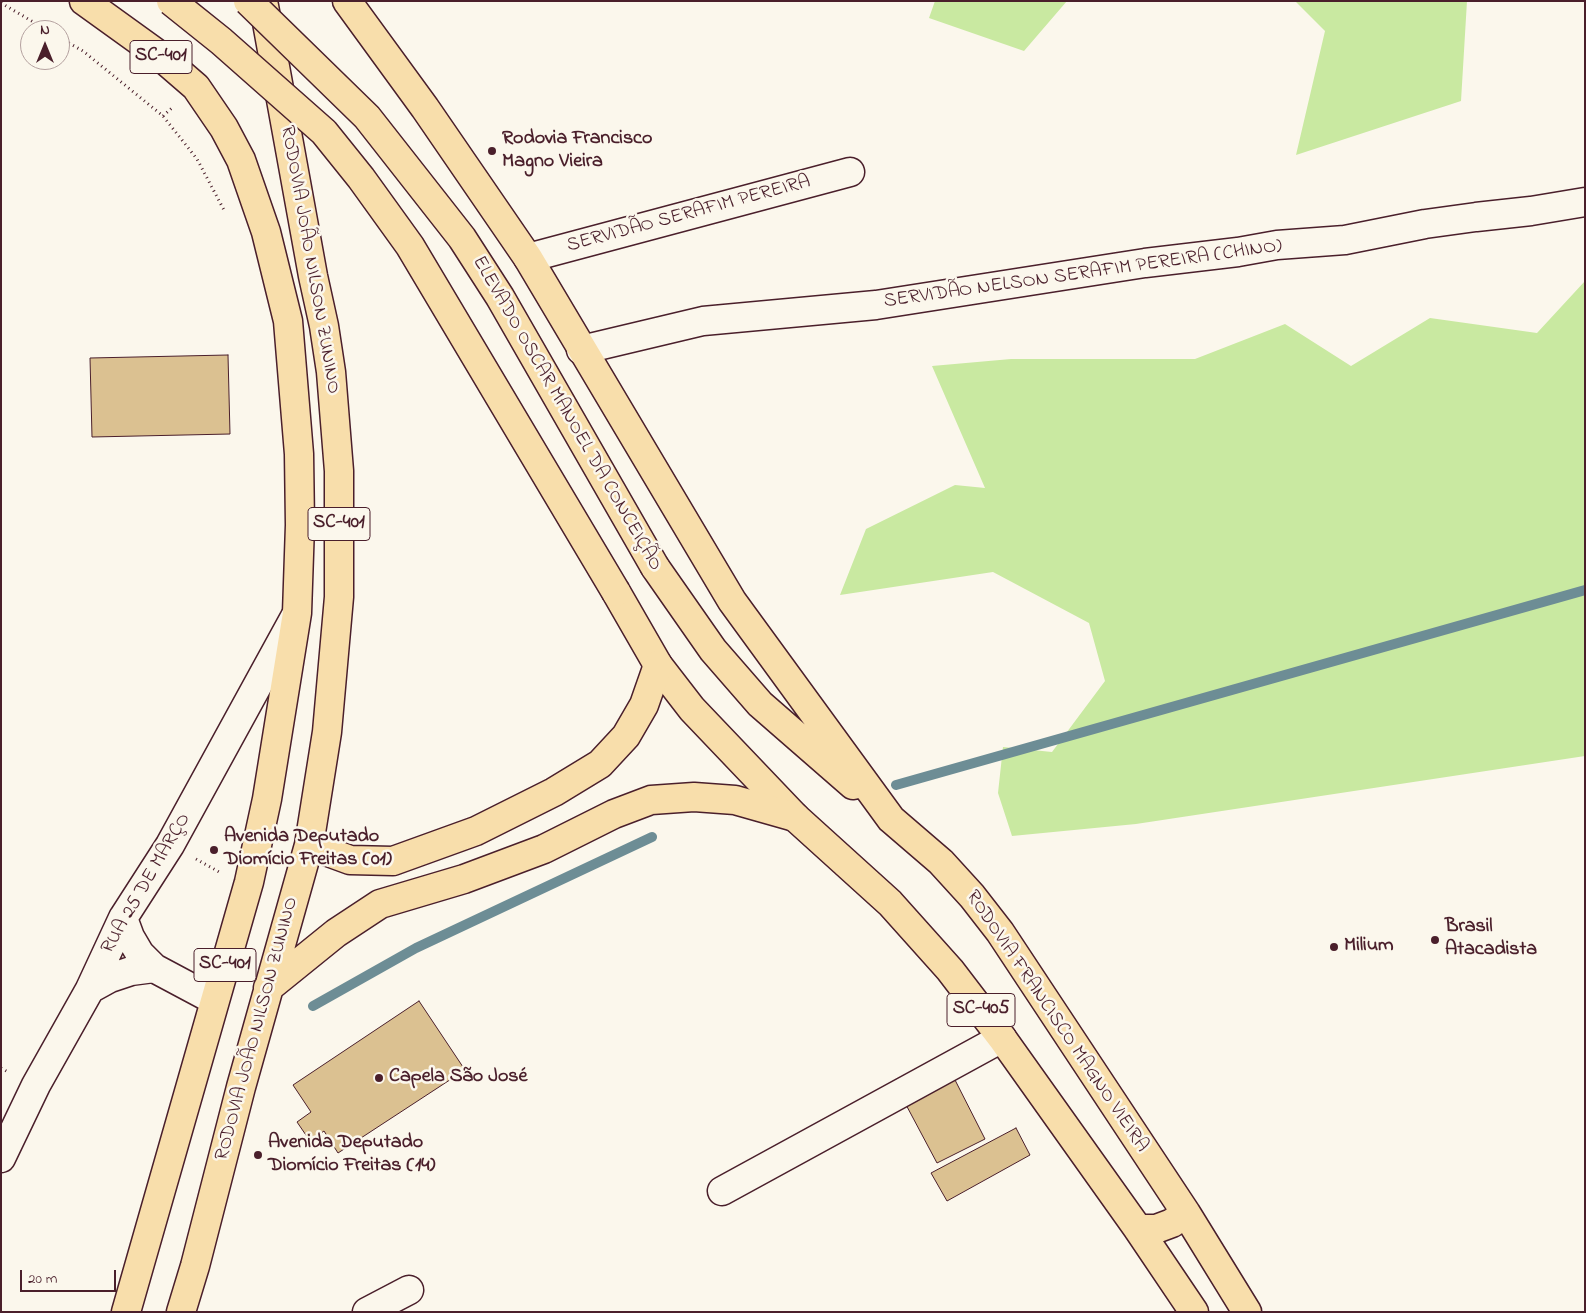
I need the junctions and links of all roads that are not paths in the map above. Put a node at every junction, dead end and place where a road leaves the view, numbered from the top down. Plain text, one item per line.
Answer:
1 (84, 1) edge
2 (171, 1) edge
3 (248, 1) edge
4 (264, 1) edge
5 (347, 1) edge
6 (850, 172) dead end
7 (1585, 202) edge
8 (528, 258) junction
9 (582, 350) junction
10 (297, 613) junction
11 (658, 665) junction
12 (795, 817) junction
13 (891, 818) junction
14 (309, 845) junction
15 (123, 918) junction
16 (154, 968) junction
17 (268, 988) junction
18 (90, 989) junction
19 (214, 1000) junction
20 (1002, 1038) junction
21 (1, 1158) edge
22 (722, 1191) dead end
23 (1186, 1212) junction
24 (1138, 1228) junction
25 (409, 1290) dead end
26 (126, 1312) edge
27 (181, 1312) edge
28 (367, 1312) edge
29 (1194, 1312) edge
30 (1247, 1312) edge

1 - 10 main road, RODOVIA JOÃO NILSON ZUNINO / SC-401
2 - 11 main road, bridge
3 - 13 main road, ELEVADO OSCAR MANOEL DA CONCEIÇÃO, bridge
4 - 14 main road, RODOVIA JOÃO NILSON ZUNINO / SC-401
5 - 8 main road, RODOVIA FRANCISCO MAGNO VIEIRA
6 - 8 street, SERVIDÃO SERAFIM PEREIRA
7 - 9 street, SERVIDÃO NELSON SERAFIM PEREIRA (CHINO)
8 - 9 main road, RODOVIA FRANCISCO MAGNO VIEIRA
9 - 13 main road, RODOVIA FRANCISCO MAGNO VIEIRA
10 - 15 street, RUA 25 DE MARÇO
10 - 19 main road, RODOVIA JOÃO NILSON ZUNINO / SC-401
11 - 12 main road
11 - 14 main road
12 - 17 main road
12 - 20 main road, SC-405
13 - 23 main road, RODOVIA FRANCISCO MAGNO VIEIRA / SC-405
14 - 17 main road, RODOVIA JOÃO NILSON ZUNINO / SC-401
15 - 16 street
15 - 18 street, RUA 25 DE MARÇO
16 - 18 street
16 - 19 street
17 - 27 main road, RODOVIA JOÃO NILSON ZUNINO / SC-401
18 - 21 street, RUA 25 DE MARÇO
19 - 26 main road, RODOVIA JOÃO NILSON ZUNINO / SC-401
20 - 22 street
20 - 24 main road, SC-405
23 - 24 main road
23 - 30 main road, RODOVIA FRANCISCO MAGNO VIEIRA / SC-405
24 - 29 main road, SC-405
25 - 28 street

